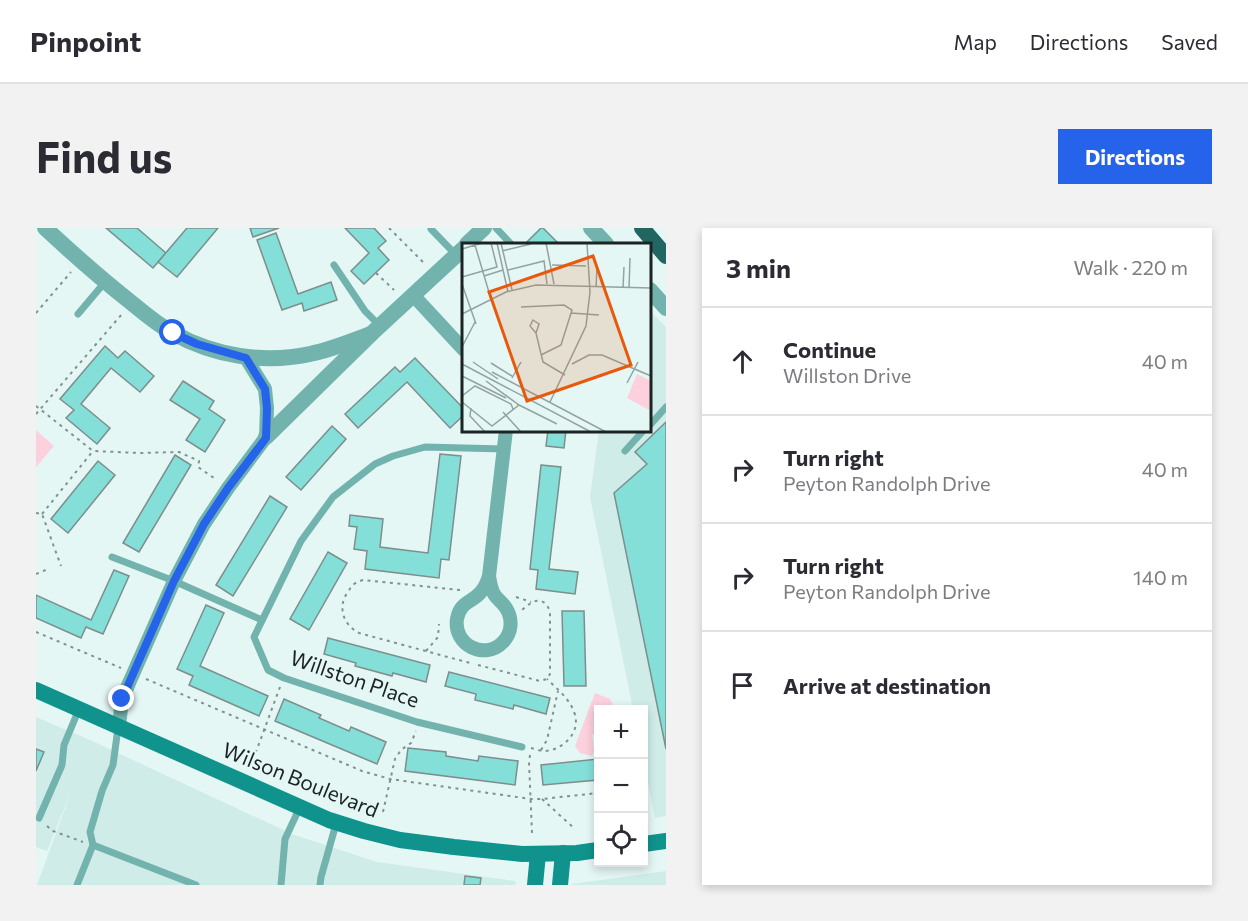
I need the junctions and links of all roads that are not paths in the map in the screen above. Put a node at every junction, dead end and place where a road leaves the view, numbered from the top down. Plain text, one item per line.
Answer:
1 (45, 228) edge
2 (484, 228) edge
3 (496, 228) edge
4 (591, 228) edge
5 (642, 228) edge
6 (648, 228) edge
7 (431, 229) edge
8 (468, 243) edge
9 (510, 243) edge
10 (605, 243) edge
11 (666, 246) edge
12 (462, 249) edge
13 (666, 256) edge
14 (334, 265) dead end
15 (105, 282) junction
16 (651, 291) edge
17 (413, 295) junction
18 (666, 308) edge
19 (78, 314) dead end
20 (376, 330) junction
21 (462, 348) edge
22 (246, 358) junction
23 (666, 407) edge
24 (651, 424) edge
25 (506, 432) edge
26 (642, 432) edge
27 (266, 438) junction
28 (504, 449) junction
29 (625, 451) dead end
30 (112, 557) dead end
31 (489, 576) junction
32 (174, 581) junction
33 (262, 620) junction
34 (36, 690) edge
35 (79, 709) junction
36 (119, 726) junction
37 (522, 747) dead end
38 (300, 807) junction
39 (39, 818) road end
40 (337, 823) junction
41 (666, 841) edge
42 (648, 843) edge
43 (93, 845) junction
44 (594, 850) edge
45 (563, 853) junction
46 (538, 854) junction
47 (77, 885) edge
48 (196, 885) edge
49 (281, 885) edge
50 (320, 885) edge
51 (535, 885) edge
52 (560, 885) edge

1 - 15 street
2 - 8 street
3 - 9 lane
4 - 10 street
5 - 13 highway
6 - 11 highway
7 - 12 lane
12 - 17 street
14 - 20 lane
15 - 19 lane
15 - 22 street
16 - 18 street
17 - 20 street
17 - 21 street
20 - 22 street
20 - 27 street
22 - 27 street
23 - 24 lane
25 - 28 street
26 - 29 lane
27 - 32 street
28 - 31 street
28 - 33 lane, Willston Place
30 - 32 lane
31 - 31 street
32 - 33 lane
32 - 36 street
33 - 37 lane, Willston Place
34 - 35 main road, Wilson Boulevard
35 - 36 main road, Wilson Boulevard
35 - 39 lane
36 - 38 main road, Wilson Boulevard
36 - 43 lane
38 - 40 main road, Wilson Boulevard
38 - 49 lane
40 - 46 main road, Wilson Boulevard
40 - 50 lane
41 - 42 main road
43 - 47 lane
43 - 48 lane
44 - 45 main road, Wilson Boulevard
45 - 46 main road, Wilson Boulevard
45 - 52 main road
46 - 51 main road

